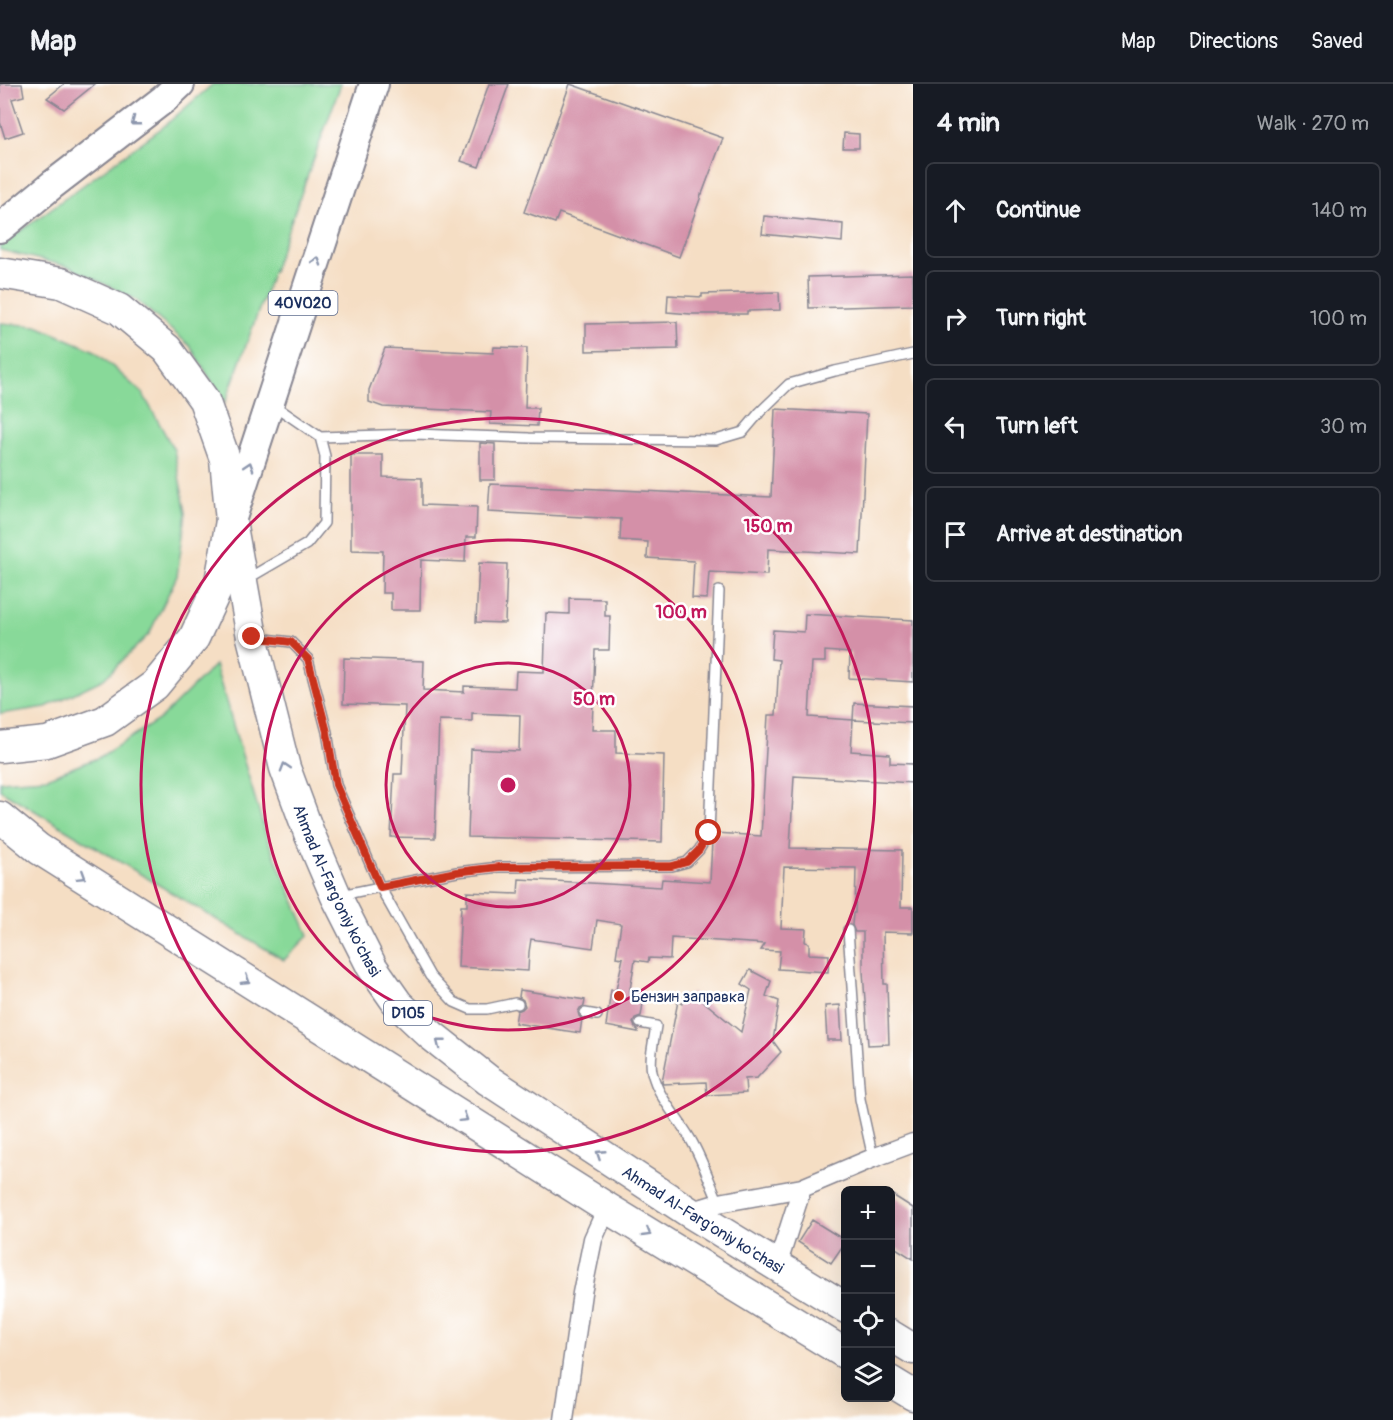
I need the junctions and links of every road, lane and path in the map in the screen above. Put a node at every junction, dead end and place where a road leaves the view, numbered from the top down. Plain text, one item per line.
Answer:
1 (180, 84) edge
2 (374, 84) edge
3 (0, 228) edge
4 (0, 273) edge
5 (913, 354) edge
6 (270, 403) junction
7 (320, 437) junction
8 (231, 521) junction
9 (242, 581) junction
10 (719, 591) dead end
11 (252, 637) junction
12 (0, 747) edge
13 (0, 818) edge
14 (0, 827) edge
15 (39, 849) junction
16 (380, 887) junction
17 (336, 896) junction
18 (848, 930) dead end
19 (518, 1004) dead end
20 (585, 1013) dead end
21 (597, 1015) dead end
22 (640, 1023) dead end
23 (913, 1143) edge
24 (873, 1158) junction
25 (802, 1188) junction
26 (719, 1203) junction
27 (607, 1208) junction
28 (690, 1212) junction
29 (777, 1266) junction
30 (841, 1305) edge
31 (895, 1338) edge
32 (913, 1349) edge
33 (841, 1351) edge
34 (895, 1384) edge
35 (913, 1395) edge
36 (564, 1420) edge

1 -> 3 main road
6 -> 2 main road, 40V020
4 - 8 highway
5 - 7 lane
6 - 7 lane
8 -> 6 main road, 40V020
7 - 9 lane
8 - 9 highway, Ahmad Al-Farg'oniy ko'chasi / D105
8 - 12 highway
9 - 11 highway, Ahmad Al-Farg'oniy ko'chasi / D105
10 - 16 lane
11 - 16 lane
17 -> 11 highway, Ahmad Al-Farg'oniy ko'chasi / D105
13 - 15 highway
14 - 15 highway
15 -> 27 highway
16 - 17 lane
16 - 19 lane
28 -> 17 highway, Ahmad Al-Farg'oniy ko'chasi / D105
18 - 24 lane
20 - 21 lane
22 - 26 lane
23 - 24 street
24 - 25 street
25 - 26 street
25 - 29 street
26 - 28 street
27 -> 33 highway
27 - 36 street
28 - 29 highway, Ahmad Al-Farg'oniy ko'chasi / D105
29 - 30 highway, Ahmad Al-Farg'oniy ko'chasi / D105
31 - 32 highway
34 - 35 highway

